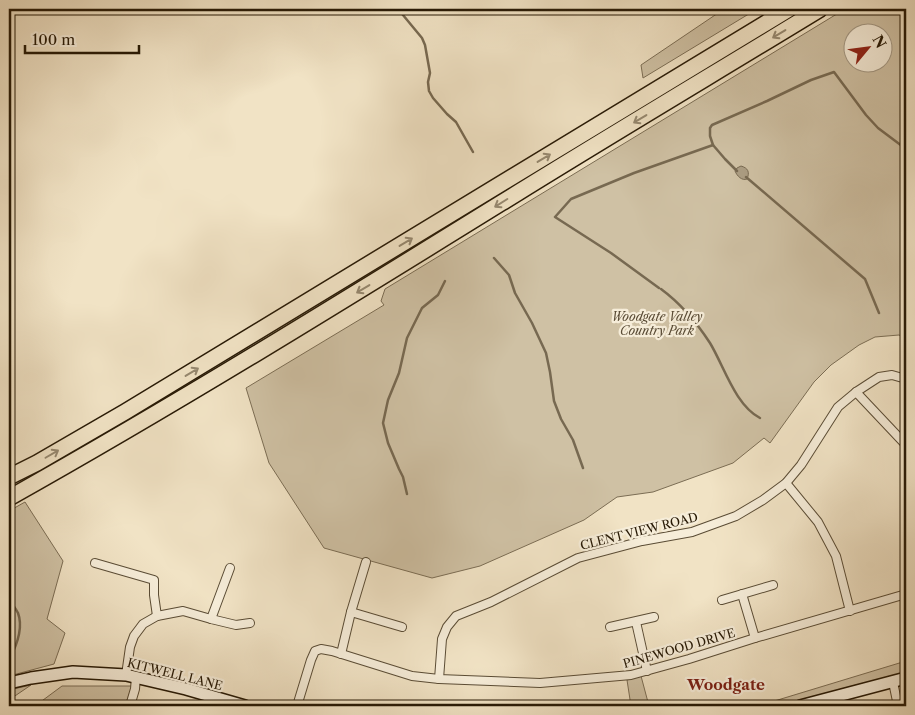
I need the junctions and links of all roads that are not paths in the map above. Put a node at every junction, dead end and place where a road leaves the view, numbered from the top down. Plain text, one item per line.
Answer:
1 (789, 9) edge
2 (820, 9) edge
3 (906, 379) edge
4 (856, 392) junction
5 (906, 445) edge
6 (11, 476) edge
7 (786, 483) junction
8 (9, 498) edge
9 (366, 562) dead end
10 (95, 564) dead end
11 (230, 568) dead end
12 (773, 585) dead end
13 (742, 594) junction
14 (906, 594) edge
15 (722, 600) dead end
16 (850, 610) junction
17 (351, 612) junction
18 (157, 616) junction
19 (654, 617) dead end
20 (211, 619) junction
21 (636, 622) junction
22 (250, 623) dead end
23 (402, 627) dead end
24 (610, 627) dead end
25 (755, 638) junction
26 (341, 654) junction
27 (646, 671) junction
28 (131, 676) junction
29 (906, 678) edge
30 (439, 679) junction
31 (893, 682) junction
32 (9, 683) edge
33 (826, 702) edge
34 (233, 705) edge
35 (130, 706) edge
36 (245, 706) edge
37 (297, 706) edge
38 (800, 706) edge
39 (898, 706) edge

6 -> 1 highway
2 -> 8 highway
3 - 4 street, CLENT VIEW ROAD
4 - 5 street
4 - 7 street, CLENT VIEW ROAD
7 - 16 street
7 - 30 street, CLENT VIEW ROAD
9 - 17 street
10 - 18 street
11 - 20 street
12 - 13 street
13 - 15 street
13 - 25 street
14 - 16 street, PINEWOOD DRIVE
16 - 25 street, PINEWOOD DRIVE
17 - 23 street
17 - 26 street
18 - 20 street
18 - 28 street
19 - 21 street
20 - 22 street
21 - 24 street
21 - 27 street
25 - 27 street, PINEWOOD DRIVE
26 - 30 street, PINEWOOD DRIVE
26 - 37 street, PINEWOOD DRIVE
27 - 30 street, PINEWOOD DRIVE
28 - 32 street, KITWELL LANE
28 - 34 street, KITWELL LANE
28 - 35 street
29 - 31 street
31 - 33 street
31 - 39 street
33 - 38 street
34 - 36 street, KITWELL LANE

